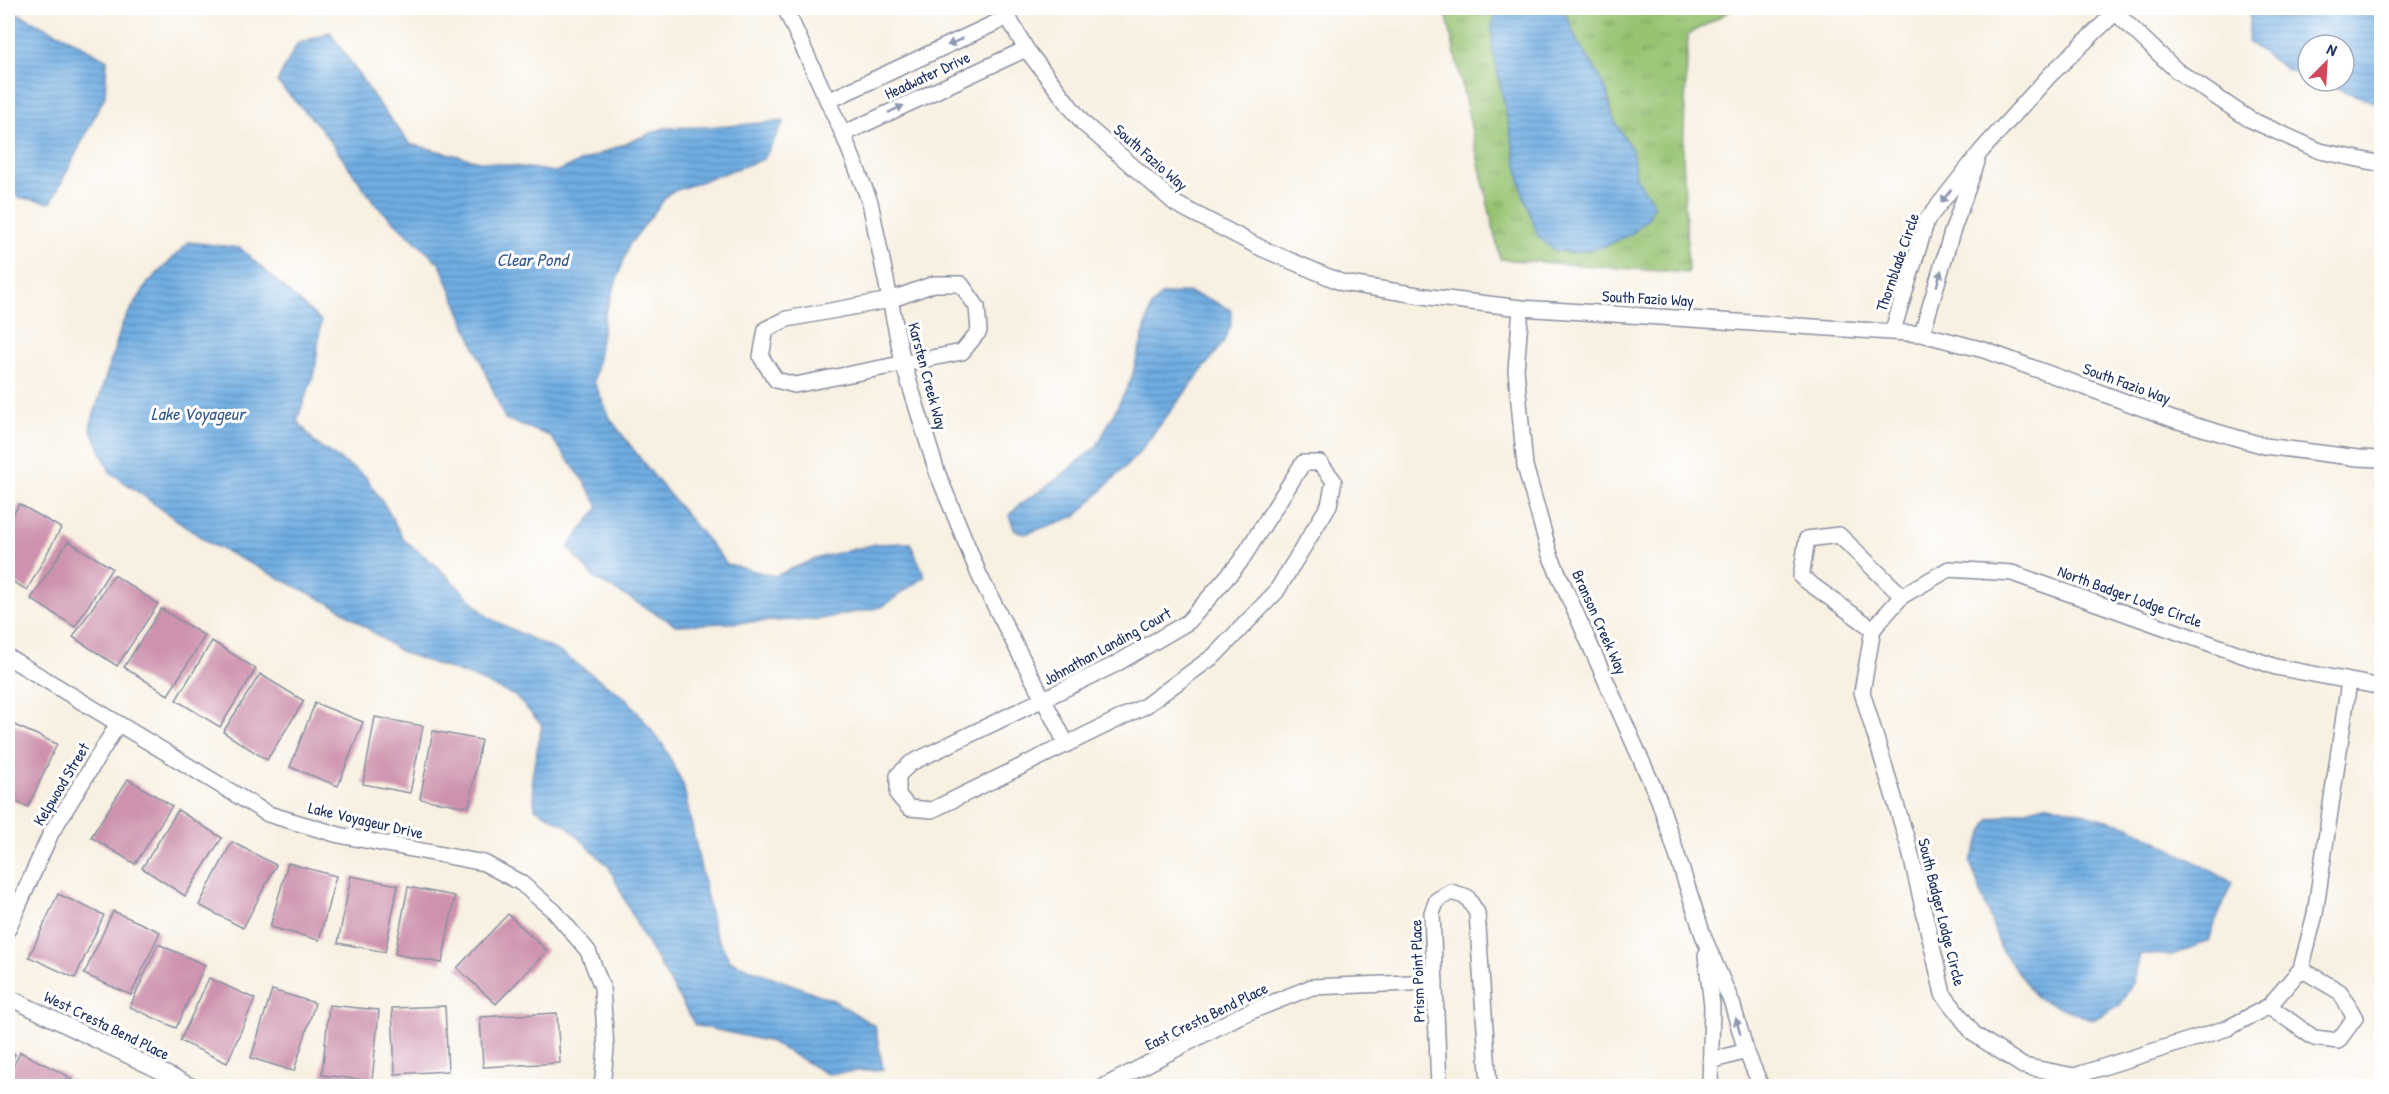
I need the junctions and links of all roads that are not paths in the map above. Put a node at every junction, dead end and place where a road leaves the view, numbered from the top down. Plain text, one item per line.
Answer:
1 (785, 8) edge
2 (2118, 10) edge
3 (1006, 12) edge
4 (1026, 49) junction
5 (828, 101) junction
6 (843, 134) junction
7 (1982, 150) junction
8 (2382, 164) edge
9 (890, 300) junction
10 (1521, 308) junction
11 (1893, 330) junction
12 (1922, 334) junction
13 (903, 363) junction
14 (2382, 459) edge
15 (1902, 596) junction
16 (1873, 629) junction
17 (8, 657) edge
18 (2382, 675) edge
19 (2349, 682) junction
20 (2382, 687) edge
21 (1044, 700) junction
22 (118, 724) junction
23 (1066, 743) junction
24 (8, 929) edge
25 (1704, 938) junction
26 (2301, 969) junction
27 (1435, 982) junction
28 (8, 997) edge
29 (2269, 1006) junction
30 (1746, 1051) junction
31 (1711, 1060) junction
32 (1124, 1082) edge
33 (191, 1086) edge
34 (602, 1086) edge
35 (1105, 1086) edge
36 (1439, 1086) edge
37 (1488, 1086) edge
38 (1710, 1086) edge
39 (1761, 1086) edge

1 - 5 street, Karsten Creek Way
2 - 7 street, Thornblade Circle
2 - 8 street
3 - 4 street, South Fazio Way
3 -> 5 street, Headwater Drive
6 -> 4 street, Headwater Drive
4 - 10 street, South Fazio Way
5 - 6 street, Karsten Creek Way
6 - 9 street, Karsten Creek Way
7 -> 11 street, Thornblade Circle
12 -> 7 street, Thornblade Circle
9 - 13 street, Karsten Creek Way
9 - 13 street
9 - 13 street
10 - 11 street, South Fazio Way
10 - 25 street, Branson Creek Way
11 - 12 street, South Fazio Way
12 - 14 street, South Fazio Way
13 - 21 street, Karsten Creek Way
15 - 16 street, North Badger Lodge Circle
15 - 16 street
15 - 19 street, North Badger Lodge Circle
16 - 29 street, South Badger Lodge Circle
17 - 22 street, Lake Voyageur Drive
18 - 19 street, North Badger Lodge Circle
19 - 20 street, North Badger Lodge Circle
19 - 26 street, South Badger Lodge Circle
21 - 23 street, Karsten Creek Way
21 - 23 street, Johnathan Landing Court
21 - 23 street, Johnathan Landing Court
22 - 24 street, Kelpwood Street
22 - 34 street, Lake Voyageur Drive
30 -> 25 street, Branson Creek Way
25 - 31 street, Branson Creek Way
26 - 29 street, South Badger Lodge Circle
26 - 29 street
27 - 32 street, East Cresta Bend Place
27 - 36 street, Prism Point Place
27 - 37 street, Prism Point Place
28 - 33 street, West Cresta Bend Place
30 - 31 street
30 - 39 street, Branson Creek Way
31 - 38 street, Branson Creek Way
32 - 35 street, East Cresta Bend Place

